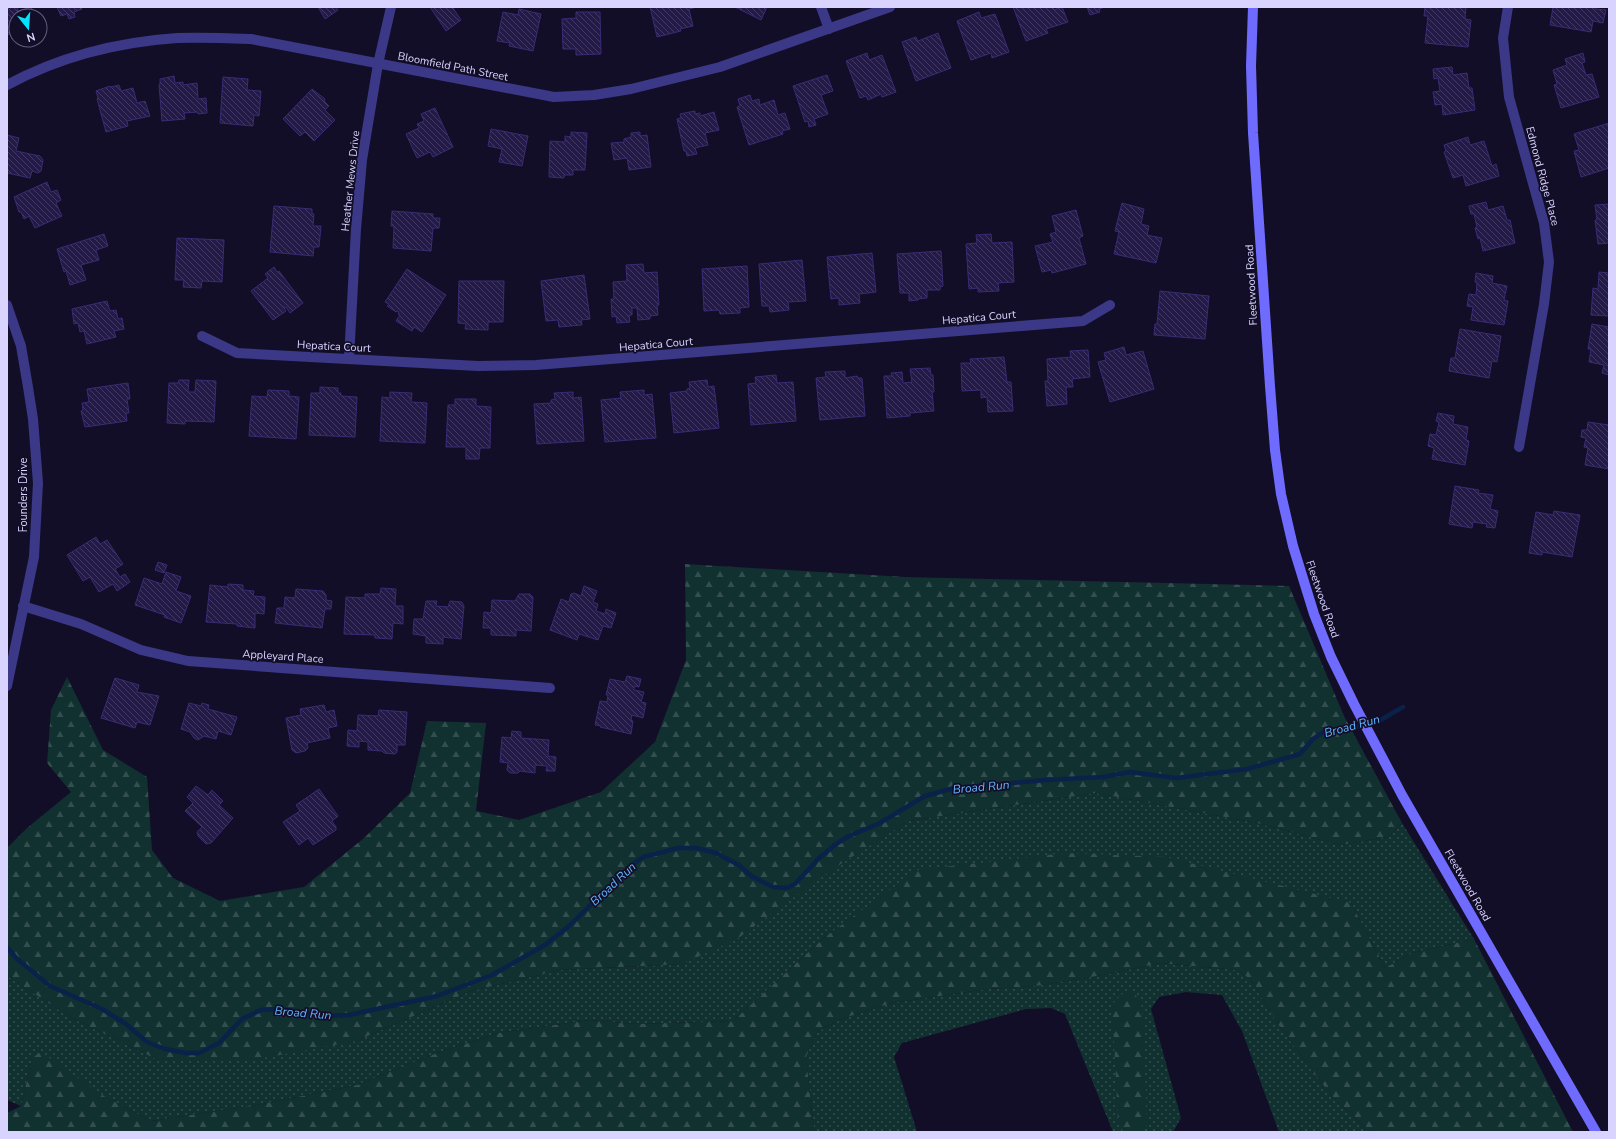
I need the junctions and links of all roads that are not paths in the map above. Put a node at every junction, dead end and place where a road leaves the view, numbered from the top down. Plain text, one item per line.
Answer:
1 (391, 7) edge
2 (821, 7) edge
3 (890, 7) edge
4 (1253, 7) edge
5 (1508, 7) edge
6 (829, 29) junction
7 (378, 64) junction
8 (7, 85) edge
9 (7, 305) edge
10 (1110, 305) dead end
11 (202, 336) dead end
12 (349, 359) junction
13 (1519, 447) dead end
14 (23, 606) junction
15 (7, 686) edge
16 (550, 688) dead end
17 (1596, 1132) edge

1 - 7 street, Heather Mews Drive
2 - 6 street
3 - 6 street, Bloomfield Path Street
4 - 17 main road, Fleetwood Road
5 - 13 street, Edmond Ridge Place
6 - 7 street, Bloomfield Path Street
7 - 8 street, Bloomfield Path Street
7 - 12 street, Heather Mews Drive
9 - 14 street, Founders Drive
10 - 12 street, Hepatica Court
11 - 12 street, Hepatica Court
14 - 15 street, Founders Drive
14 - 16 street, Appleyard Place

